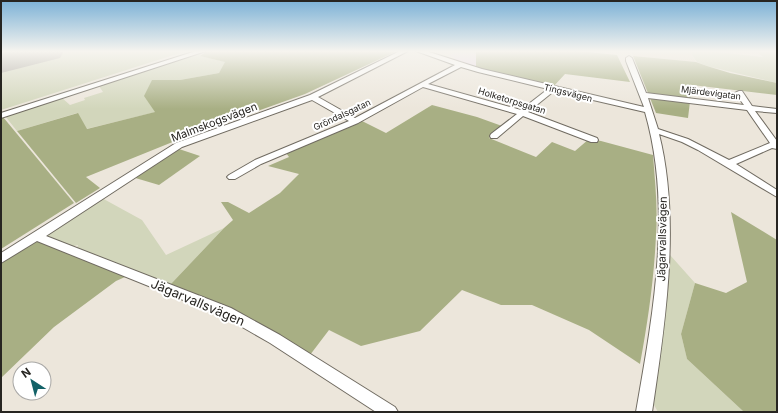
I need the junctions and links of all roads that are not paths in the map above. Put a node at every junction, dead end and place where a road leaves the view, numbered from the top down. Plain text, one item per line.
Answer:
1 (143, 70) edge
2 (366, 70) edge
3 (449, 70) edge
4 (480, 70) edge
5 (634, 70) edge
6 (422, 85) junction
7 (552, 88) junction
8 (739, 94) dead end
9 (643, 95) junction
10 (313, 97) junction
11 (748, 107) junction
12 (777, 111) edge
13 (649, 112) junction
14 (522, 113) junction
15 (1, 116) edge
16 (355, 121) junction
17 (654, 132) junction
18 (494, 136) dead end
19 (594, 140) dead end
20 (776, 146) edge
21 (728, 164) junction
22 (232, 177) dead end
23 (777, 194) edge
24 (36, 236) junction
25 (1, 259) edge
26 (390, 412) edge
27 (644, 412) edge

1 - 15 street
2 - 10 street, Malmskogsvägen
3 - 6 street, Gröndalsgatan
4 - 7 street, Tingsvägen
5 - 9 street, Jägarvallsvägen
6 - 14 street, Holketorpsgatan
6 - 16 street, Gröndalsgatan
7 - 13 street, Tingsvägen
7 - 14 street
8 - 11 street
9 - 11 street, Mjärdevigatan
9 - 13 street, Jägarvallsvägen
10 - 16 street
10 - 24 street, Malmskogsvägen
11 - 12 street, Mjärdevigatan
11 - 20 street
13 - 17 street, Jägarvallsvägen
14 - 18 street
14 - 19 street, Holketorpsgatan
16 - 22 street, Gröndalsgatan
17 - 21 street
17 - 27 street, Jägarvallsvägen
20 - 21 street
21 - 23 street
24 - 25 street, Malmskogsvägen
24 - 26 street, Jägarvallsvägen

